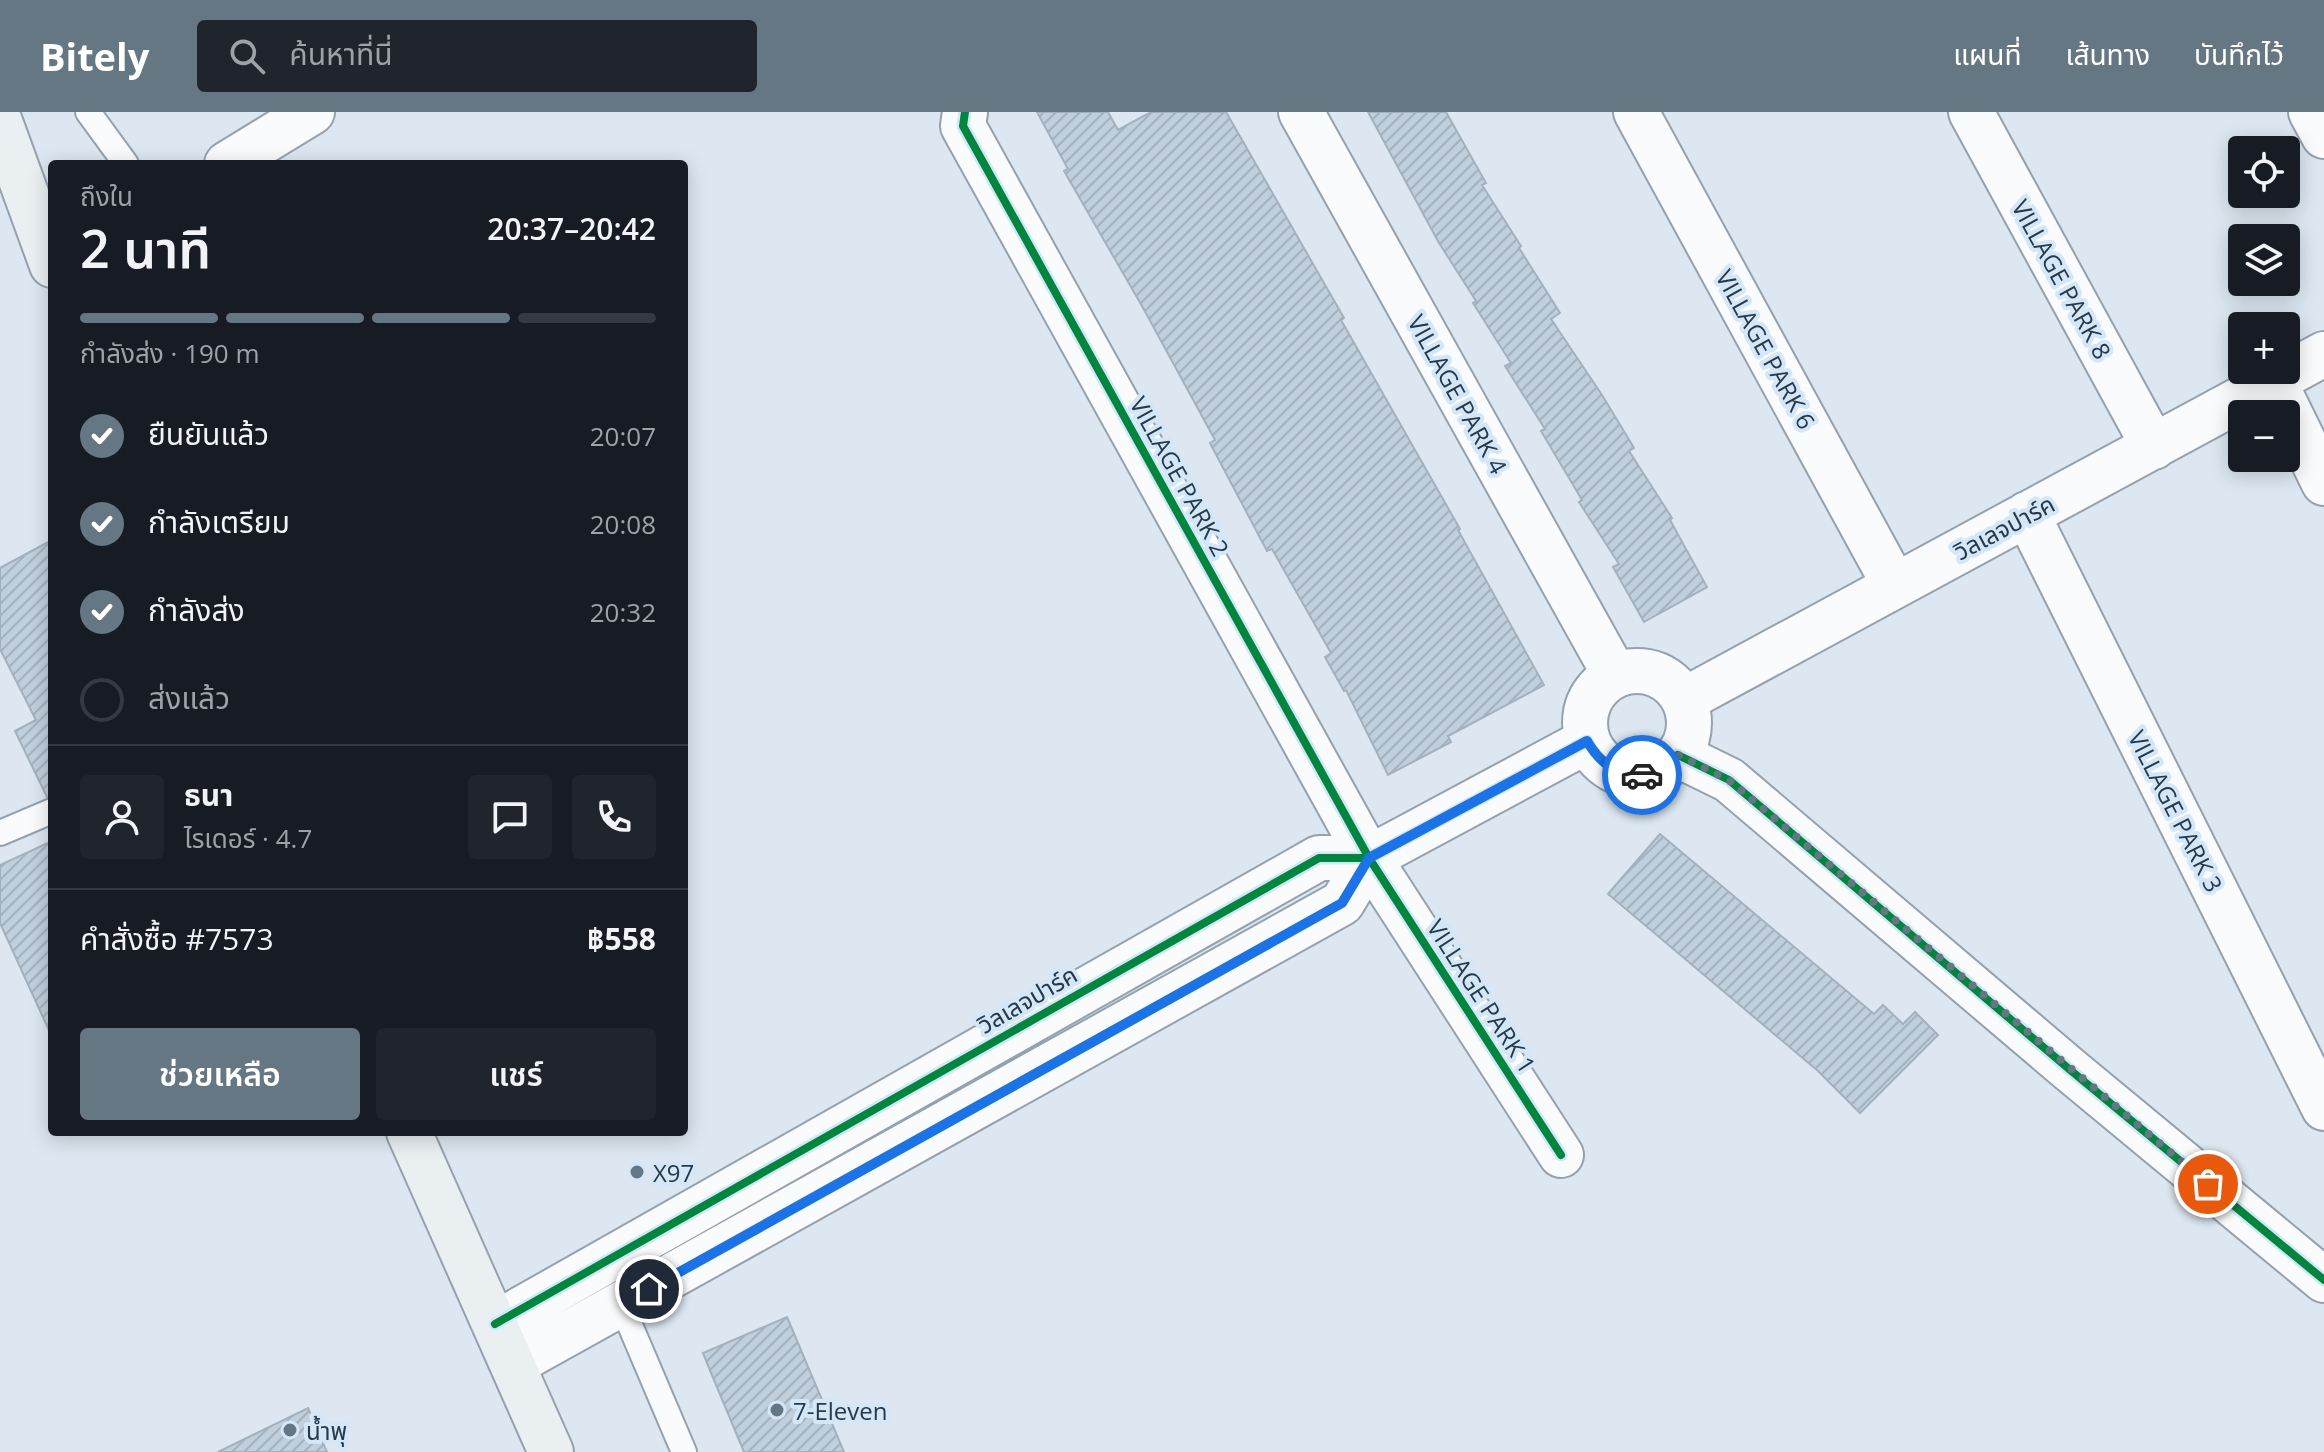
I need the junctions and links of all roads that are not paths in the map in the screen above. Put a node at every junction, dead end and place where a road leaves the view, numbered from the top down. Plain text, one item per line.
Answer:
1 (88, 112) edge
2 (312, 112) edge
3 (965, 112) edge
4 (1301, 112) edge
5 (1636, 112) edge
6 (1971, 112) edge
7 (2311, 112) edge
8 (0, 122) edge
9 (2324, 136) edge
10 (123, 160) edge
11 (234, 160) edge
12 (48, 254) edge
13 (2324, 354) edge
14 (2300, 367) edge
15 (2269, 384) edge
16 (2275, 384) edge
17 (2154, 447) junction
18 (2324, 483) edge
19 (2027, 514) junction
20 (1895, 586) junction
21 (1615, 675) junction
22 (1684, 700) junction
23 (1587, 741) junction
24 (1678, 755) junction
25 (48, 813) edge
26 (0, 833) edge
27 (1369, 858) junction
28 (2324, 1108) edge
29 (411, 1136) edge
30 (1561, 1155) dead end
31 (2324, 1280) edge
32 (621, 1304) junction
33 (495, 1324) junction
34 (513, 1364) junction
35 (551, 1452) edge
36 (684, 1452) edge

1 - 10 lane
2 - 11 street
3 - 27 street, VILLAGE PARK 2
4 - 21 street, VILLAGE PARK 4
5 - 20 street, VILLAGE PARK 6
6 - 17 street, VILLAGE PARK 8
7 - 9 street
8 - 12 main road
13 - 14 street, วิลเลจปาร์ค
15 - 17 street, วิลเลจปาร์ค
16 - 18 street
17 - 19 street, วิลเลจปาร์ค
19 - 20 street, วิลเลจปาร์ค
19 - 28 street, VILLAGE PARK 3
20 - 22 street, วิลเลจปาร์ค
21 - 22 street
21 - 23 street
22 - 24 street
23 - 24 street
23 - 27 street, วิลเลจปาร์ค
24 - 31 street
25 - 26 lane
27 - 30 street, VILLAGE PARK 1
27 - 32 street
27 - 33 street, วิลเลจปาร์ค
29 - 33 main road
32 - 34 street
32 - 36 lane
33 - 34 main road
34 - 35 main road

